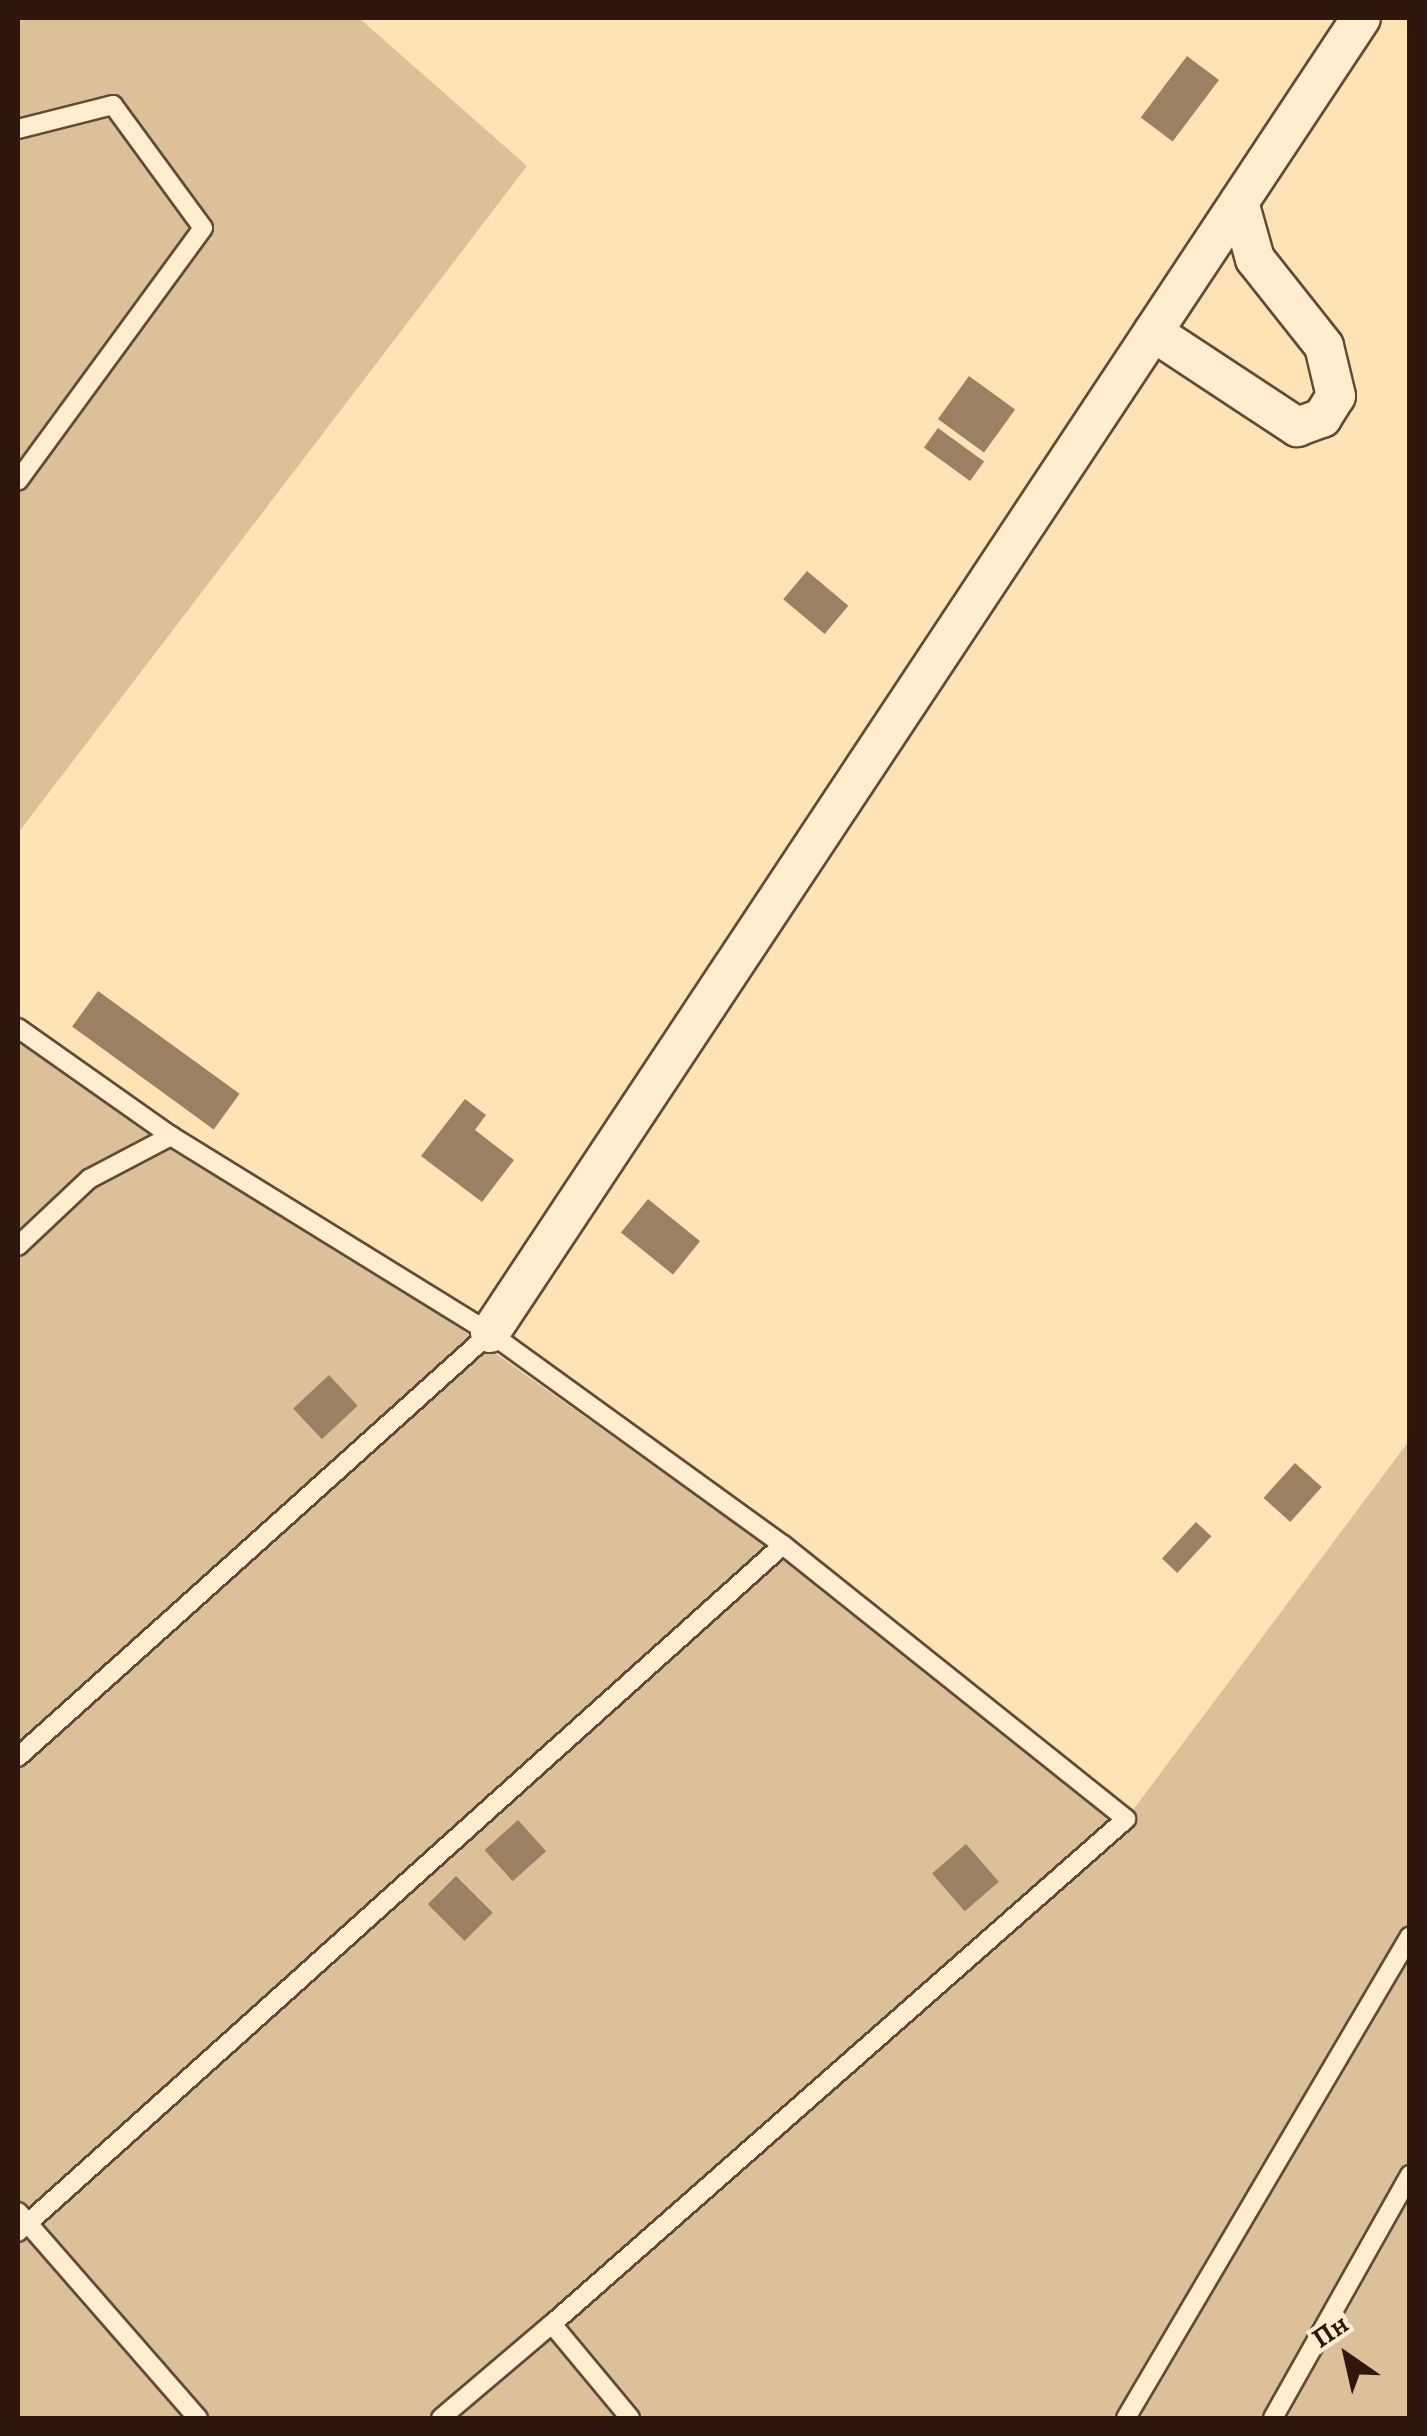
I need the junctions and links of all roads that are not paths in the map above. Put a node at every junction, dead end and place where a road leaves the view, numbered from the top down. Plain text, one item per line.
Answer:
1 (1361, 18) edge
2 (18, 129) edge
3 (1240, 202) junction
4 (1153, 332) junction
5 (18, 481) edge
6 (18, 1028) edge
7 (171, 1136) junction
8 (18, 1246) edge
9 (490, 1333) junction
10 (783, 1545) junction
11 (18, 1757) edge
12 (1410, 1936) edge
13 (1410, 2175) edge
14 (21, 2222) edge
15 (552, 2324) junction
16 (198, 2418) edge
17 (441, 2418) edge
18 (630, 2418) edge
19 (1126, 2418) edge
20 (1274, 2418) edge

1 - 3 street
2 - 5 lane
3 - 4 street
3 - 4 street
4 - 9 street
6 - 7 lane
7 - 8 lane
7 - 9 lane
9 - 10 lane
9 - 11 lane
10 - 14 lane
10 - 15 lane
12 - 19 lane
13 - 20 lane
14 - 16 lane
15 - 17 lane
15 - 18 lane

